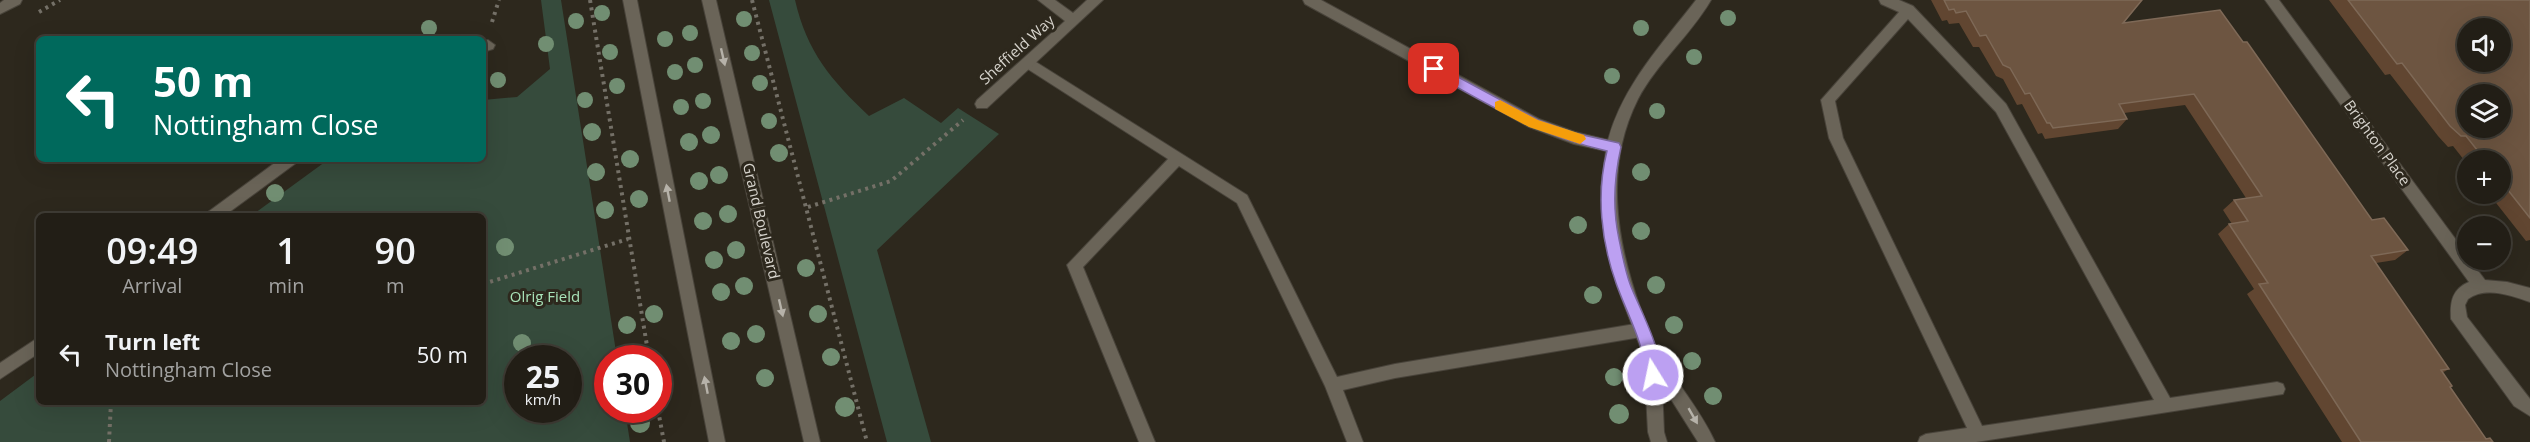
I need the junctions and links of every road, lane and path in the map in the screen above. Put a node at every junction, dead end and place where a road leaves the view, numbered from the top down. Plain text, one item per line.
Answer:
1 (15, 0) edge
2 (590, 0) edge
3 (630, 0) edge
4 (709, 0) edge
5 (752, 0) edge
6 (1045, 0) edge
7 (1096, 0) edge
8 (1310, 0) edge
9 (1704, 0) edge
10 (1886, 0) edge
11 (2272, 0) edge
12 (0, 9) edge
13 (1908, 10) junction
14 (1074, 20) junction
15 (1028, 62) junction
16 (982, 104) joint
17 (1614, 147) junction
18 (1177, 159) junction
19 (287, 162) edge
20 (808, 207) junction
21 (217, 213) edge
22 (629, 239) junction
23 (486, 283) edge
24 (2481, 286) junction
25 (2530, 295) edge
26 (1641, 330) junction
27 (647, 345) edge
28 (36, 346) edge
29 (1652, 357) junction
30 (0, 372) edge
31 (1333, 385) junction
32 (2277, 389) dead end
33 (111, 405) edge
34 (2165, 405) junction
35 (2530, 409) edge
36 (660, 423) edge
37 (1978, 434) junction
38 (109, 442) edge
39 (664, 442) edge
40 (717, 442) edge
41 (812, 442) edge
42 (867, 442) edge
43 (1146, 442) edge
44 (1355, 442) edge
45 (1659, 442) edge
46 (1707, 442) edge
47 (1926, 442) edge

1 - 12 street
2 - 22 path
40 -> 3 street
4 -> 41 street, Grand Boulevard
5 - 20 path
6 - 14 street, Sheffield Way
7 - 14 street, Sheffield Way
8 - 17 street
9 - 17 street
10 - 13 street
11 - 24 street, Brighton Place
13 - 34 street
13 - 37 street
14 - 15 street, Sheffield Way
15 - 16 street, Sheffield Way
15 - 18 street
16 - 20 path
17 - 26 street
18 - 31 street
18 - 43 street
19 - 21 street
20 - 42 path
22 - 23 path
22 - 27 path
24 - 25 street
24 - 35 street
26 - 29 street
26 - 31 street
28 - 30 street
29 - 45 street
29 -> 46 street
31 - 44 street
32 - 34 street
33 - 38 path
34 - 37 street
36 - 39 path
37 - 47 street

